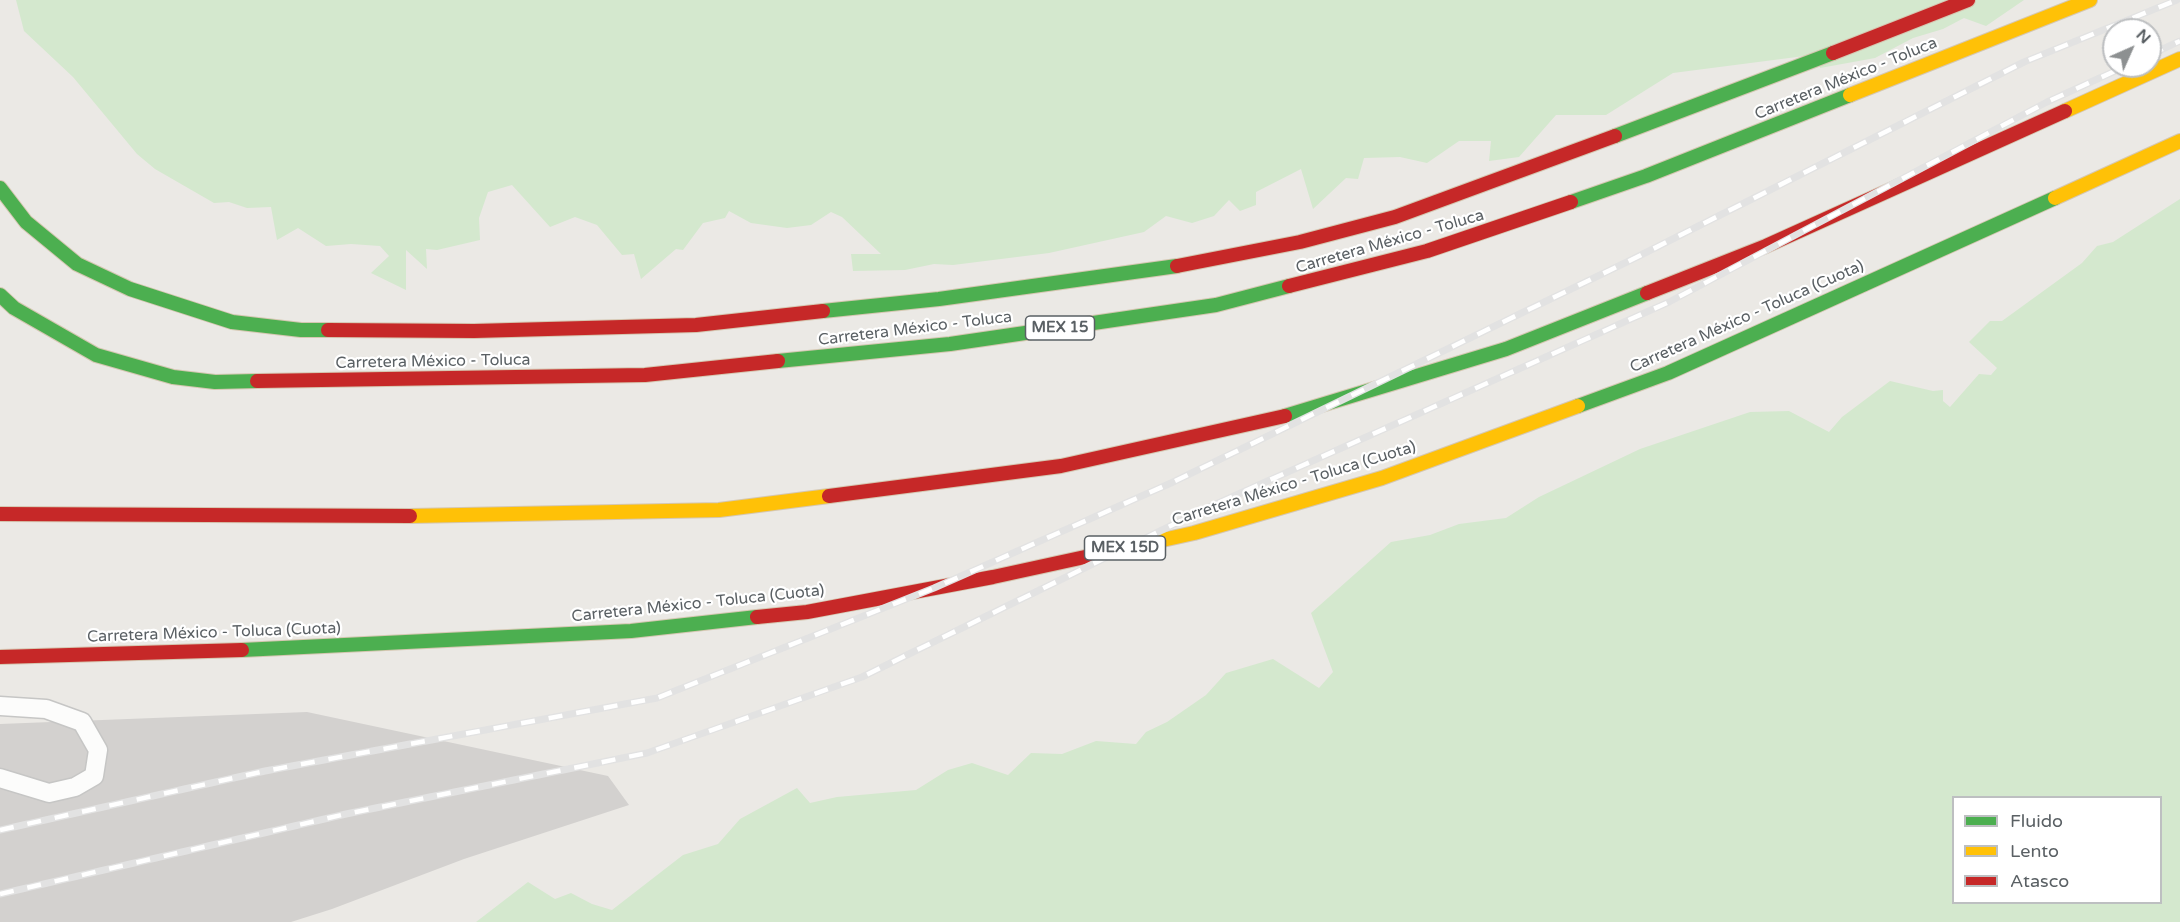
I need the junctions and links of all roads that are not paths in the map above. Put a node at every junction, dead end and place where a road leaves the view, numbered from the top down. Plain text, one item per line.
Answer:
1 (1968, 0) edge
2 (2090, 0) edge
3 (2180, 59) edge
4 (2180, 141) edge
5 (0, 188) edge
6 (0, 295) edge
7 (0, 514) edge
8 (0, 657) edge
9 (0, 706) edge
10 (0, 778) edge

1 - 5 main road, Carretera México - Toluca
2 - 6 main road, Carretera México - Toluca / MEX 15
3 - 7 main road
4 - 8 main road, Carretera México - Toluca (Cuota) / MEX 15D
9 - 10 lane

